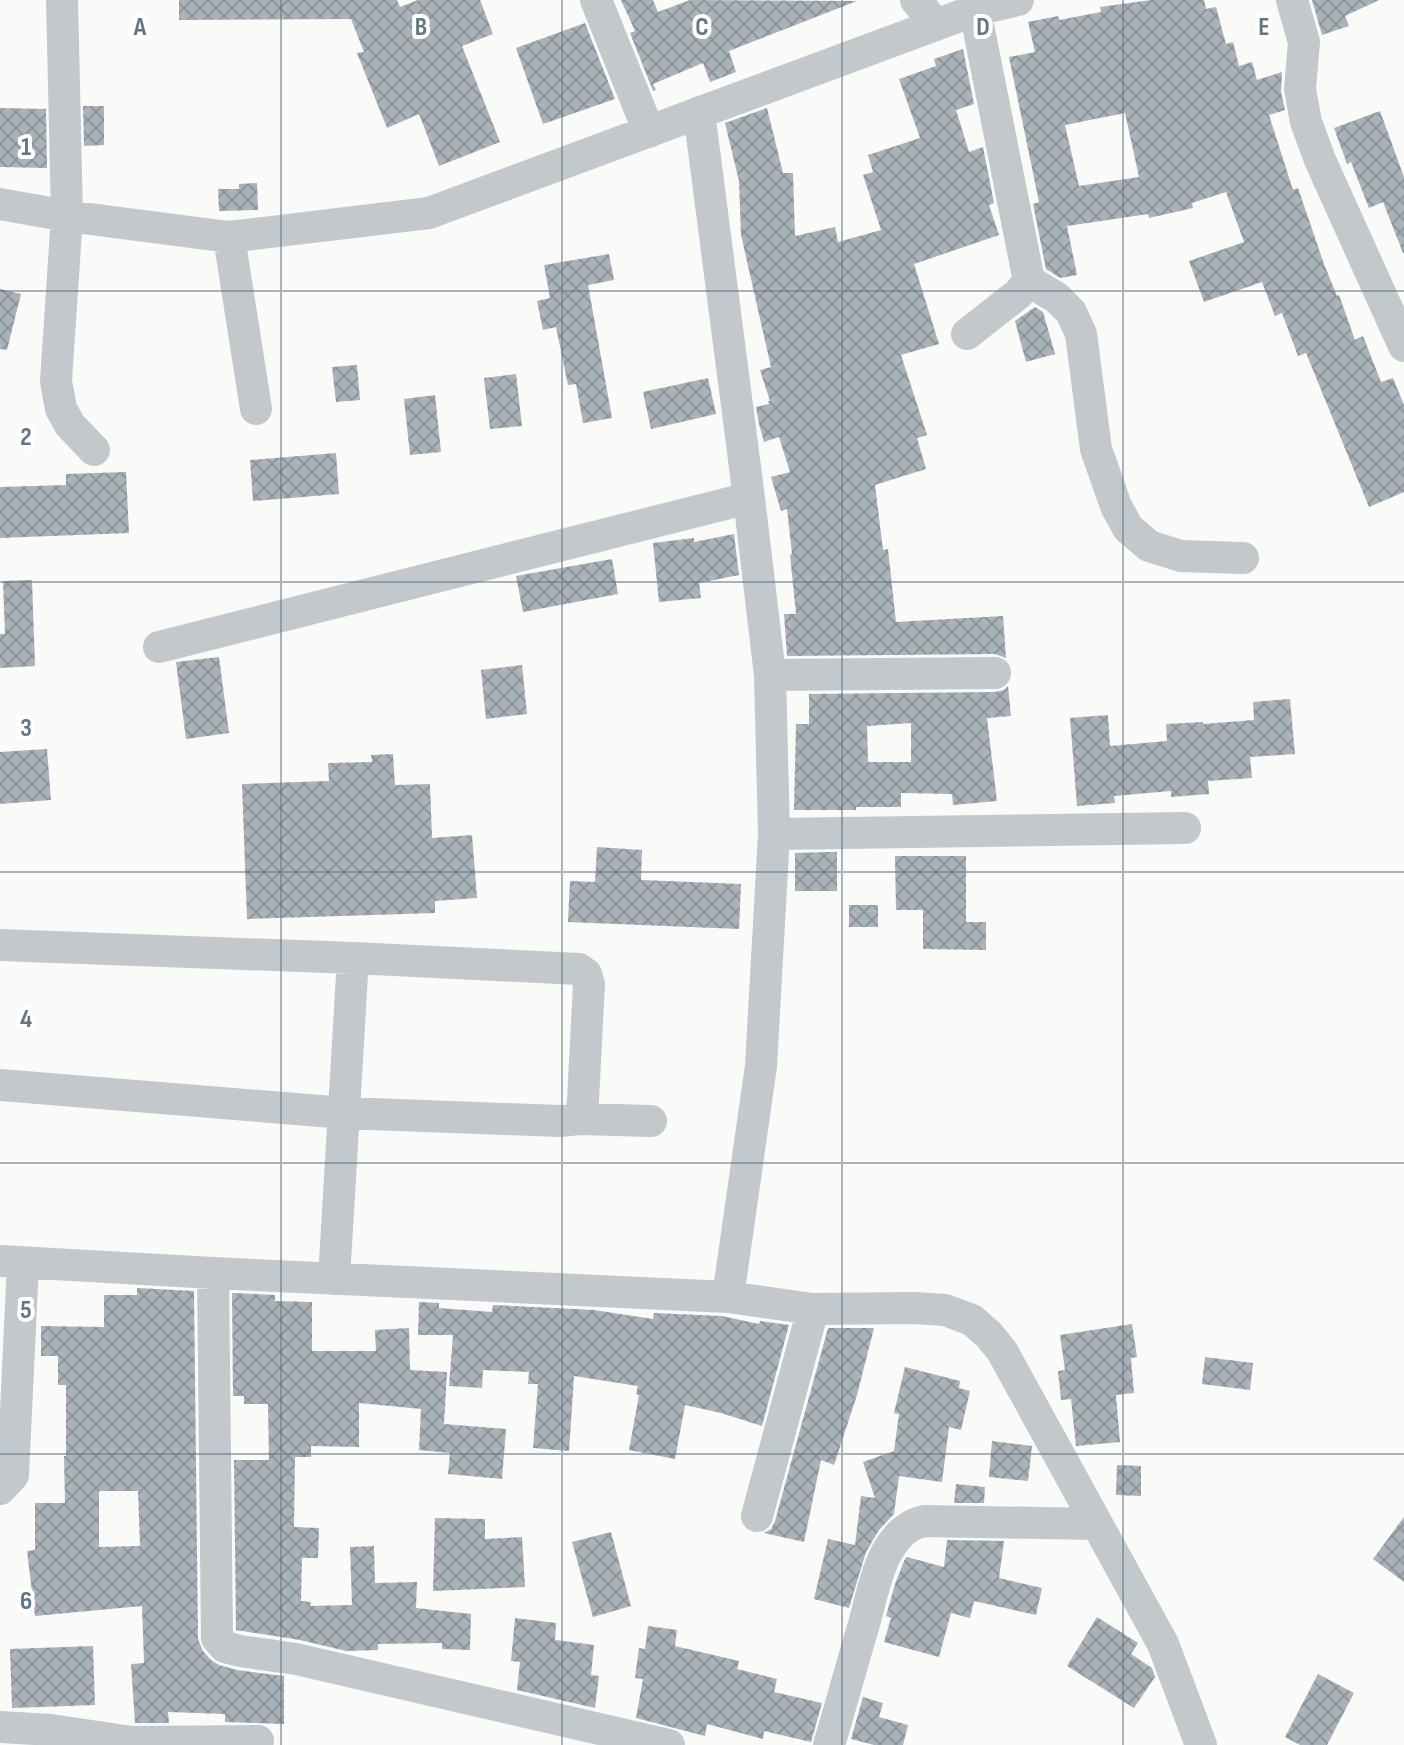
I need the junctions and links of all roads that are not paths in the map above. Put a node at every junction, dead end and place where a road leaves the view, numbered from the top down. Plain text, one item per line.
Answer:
1 (62, 0) edge
2 (596, 0) edge
3 (916, 0) edge
4 (1018, 0) edge
5 (1292, 0) edge
6 (975, 5) edge
7 (936, 25) junction
8 (699, 112) junction
9 (649, 132) junction
10 (0, 204) edge
11 (67, 216) junction
12 (229, 237) junction
13 (1029, 281) junction
14 (967, 334) dead end
15 (1404, 346) edge
16 (256, 409) dead end
17 (94, 450) dead end
18 (749, 498) junction
19 (1243, 558) dead end
20 (159, 647) dead end
21 (995, 673) dead end
22 (770, 675) junction
23 (1185, 828) dead end
24 (774, 834) junction
25 (0, 945) edge
26 (353, 958) junction
27 (0, 1085) edge
28 (345, 1113) junction
29 (580, 1119) junction
30 (651, 1121) dead end
31 (11, 1262) edge
32 (213, 1273) junction
33 (334, 1279) junction
34 (728, 1297) junction
35 (813, 1309) junction
36 (0, 1489) edge
37 (757, 1516) dead end
38 (1096, 1524) junction
39 (0, 1727) edge
40 (258, 1741) dead end
41 (132, 1744) edge
42 (669, 1745) edge
43 (829, 1745) edge
44 (1201, 1745) edge

1 - 11 street
2 - 9 street
3 - 7 street
4 - 6 street
5 - 15 street
6 - 7 street
6 - 13 street
7 - 8 street
8 - 9 street
8 - 18 street
9 - 12 street
10 - 11 street
11 - 12 street
11 - 17 street
12 - 16 street
13 - 14 street
13 - 19 street
18 - 20 street
18 - 22 street
21 - 22 street
22 - 24 street
23 - 24 street
24 - 34 street
25 - 26 street
26 - 28 street
26 - 29 street
27 - 28 street
28 - 29 street
28 - 33 street
29 - 30 street
31 - 32 street
31 - 36 street
32 - 33 street
32 - 42 street
33 - 34 street
34 - 35 street
35 - 37 street
35 - 38 street
38 - 43 street
38 - 44 street
39 - 41 street
40 - 41 street

